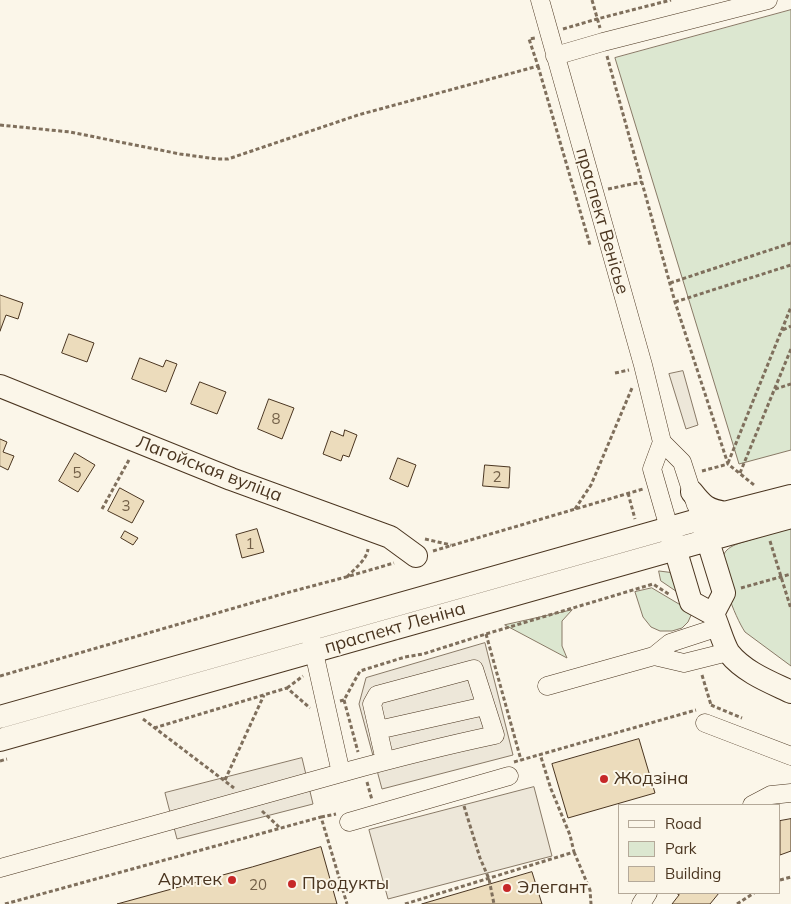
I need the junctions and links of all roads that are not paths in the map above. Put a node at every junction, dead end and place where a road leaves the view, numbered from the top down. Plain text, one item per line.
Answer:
1 (540, 0) edge
2 (768, 0) edge
3 (555, 56) junction
4 (0, 386) edge
5 (662, 442) junction
6 (689, 483) junction
7 (791, 496) edge
8 (726, 513) junction
9 (791, 518) edge
10 (704, 530) junction
11 (672, 539) junction
12 (416, 556) road end
13 (716, 620) junction
14 (312, 641) junction
15 (728, 652) junction
16 (654, 656) junction
17 (547, 686) dead end
18 (791, 692) edge
19 (485, 706) junction
20 (0, 717) edge
21 (704, 723) dead end
22 (378, 730) junction
23 (0, 740) edge
24 (791, 756) edge
25 (385, 761) junction
26 (341, 773) junction
27 (509, 776) dead end
28 (791, 793) edge
29 (754, 804) edge
30 (349, 822) dead end
31 (0, 868) edge

1 - 3 street, праспект Венісье
2 - 3 street
3 - 5 street, праспект Венісье
4 - 12 main road, Лагойская вуліца
5 - 6 street
5 - 11 street
6 - 8 main road
6 - 10 street
7 - 8 main road, праспект Леніна
8 - 10 main road, праспект Леніна
9 - 10 main road, праспект Леніна
10 - 11 main road, праспект Леніна
10 - 13 main road
11 - 13 main road
11 - 14 main road, праспект Леніна
13 - 15 main road
13 - 16 street
14 - 20 main road, праспект Леніна
14 - 23 main road, праспект Леніна
14 - 26 street
15 - 16 street
15 - 18 main road
16 - 17 street
19 - 22 street
19 - 22 street
19 - 25 street
21 - 24 street
22 - 25 street
25 - 26 street
26 - 31 street
27 - 30 street
28 - 29 street

